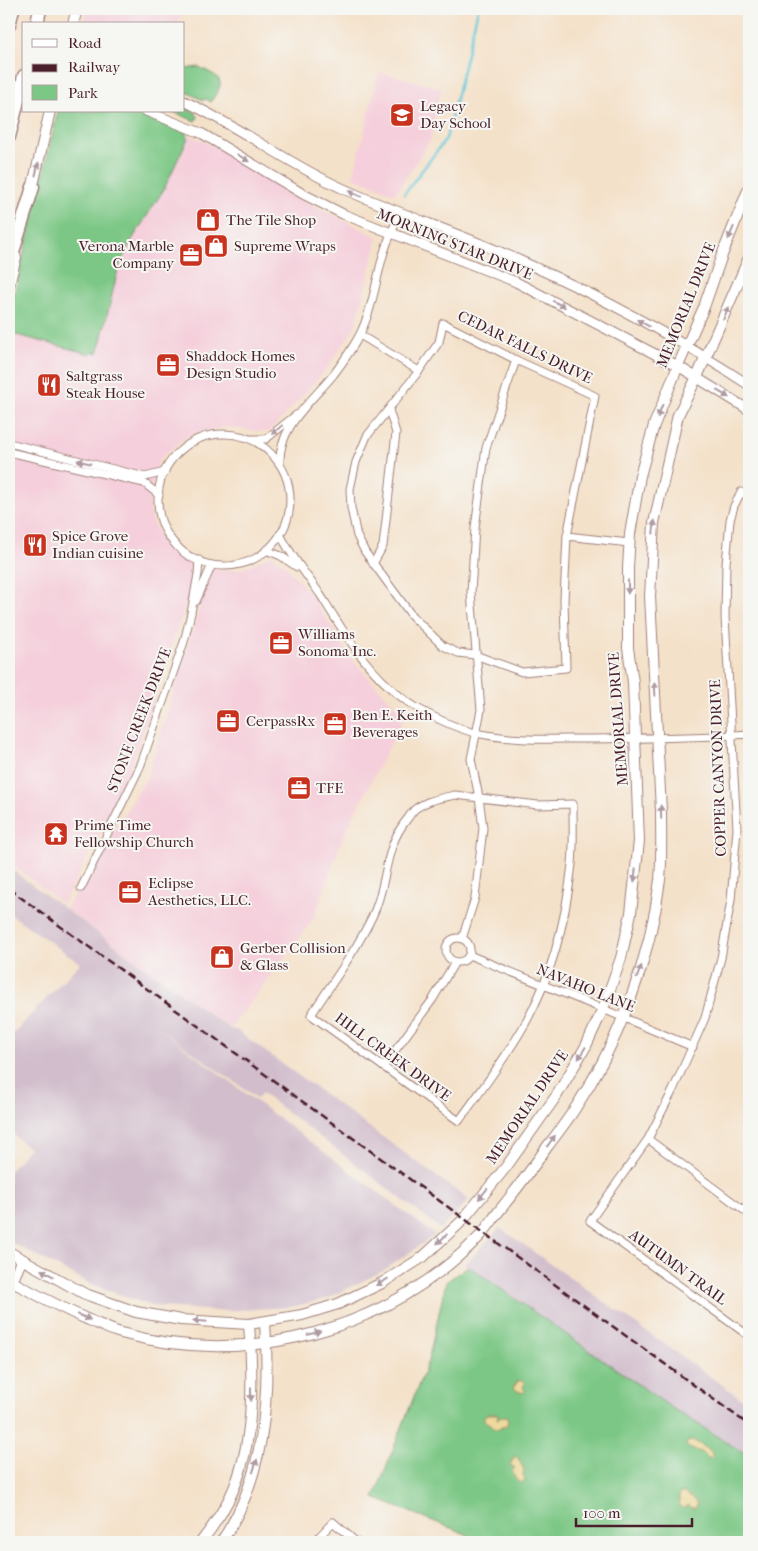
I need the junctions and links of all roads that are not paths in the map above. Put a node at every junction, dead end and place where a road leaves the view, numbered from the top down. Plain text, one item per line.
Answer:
1 (13, 9) edge
2 (40, 9) edge
3 (72, 9) edge
4 (77, 9) edge
5 (37, 22) edge
6 (71, 22) edge
7 (72, 22) edge
8 (9, 25) edge
9 (22, 84) edge
10 (185, 102) edge
11 (50, 112) edge
12 (148, 112) edge
13 (9, 137) edge
14 (33, 187) junction
15 (749, 188) edge
16 (400, 212) junction
17 (392, 232) junction
18 (749, 258) edge
19 (9, 266) edge
20 (9, 285) edge
21 (360, 335) junction
22 (686, 346) junction
23 (706, 357) junction
24 (516, 360) junction
25 (678, 366) junction
26 (419, 371) junction
27 (697, 377) junction
28 (749, 385) edge
29 (389, 410) junction
30 (749, 410) edge
31 (300, 412) junction
32 (251, 439) junction
33 (9, 443) edge
34 (9, 452) edge
35 (280, 463) junction
36 (165, 472) junction
37 (159, 495) junction
38 (749, 497) edge
39 (280, 534) junction
40 (567, 536) junction
41 (629, 543) junction
42 (266, 550) junction
43 (198, 560) junction
44 (373, 564) junction
45 (212, 565) junction
46 (301, 570) junction
47 (191, 613) junction
48 (475, 655) junction
49 (476, 733) junction
50 (749, 734) edge
51 (732, 736) junction
52 (635, 738) junction
53 (657, 738) junction
54 (479, 797) junction
55 (81, 888) dead end
56 (462, 939) junction
57 (469, 955) junction
58 (455, 962) junction
59 (543, 986) junction
60 (603, 1009) junction
61 (622, 1017) junction
62 (693, 1048) junction
63 (383, 1067) junction
64 (648, 1139) junction
65 (749, 1214) edge
66 (590, 1221) joint
67 (9, 1252) edge
68 (22, 1259) junction
69 (10, 1283) edge
70 (265, 1322) junction
71 (249, 1324) junction
72 (749, 1336) edge
73 (267, 1343) junction
74 (250, 1346) junction
75 (233, 1490) junction
76 (246, 1495) junction
77 (201, 1542) edge
78 (221, 1542) edge
79 (314, 1542) edge
80 (356, 1542) edge

1 - 8 highway
2 - 5 highway
3 - 6 main road
4 - 7 main road
9 - 13 highway
16 -> 10 street, MORNING STAR DRIVE
14 -> 11 main road
12 -> 17 street, MORNING STAR DRIVE
14 - 19 highway
14 - 20 main road
15 -> 22 main road, MEMORIAL DRIVE
16 - 17 street
22 -> 16 street, MORNING STAR DRIVE
17 - 21 street
17 -> 25 street, MORNING STAR DRIVE
23 -> 18 main road
21 - 26 street
21 - 31 street
22 - 23 street, MORNING STAR DRIVE
22 - 25 main road, MEMORIAL DRIVE
23 - 27 main road
23 - 28 street, MORNING STAR DRIVE
24 - 26 street, CEDAR FALLS DRIVE
24 - 40 street, CEDAR FALLS DRIVE
24 - 48 street
25 - 27 street, MORNING STAR DRIVE
25 -> 41 main road, MEMORIAL DRIVE
26 - 29 street
27 -> 30 street, MORNING STAR DRIVE
53 -> 27 main road
29 - 44 street
29 - 44 street
31 -> 32 street
31 - 35 street
32 - 35 street
32 - 36 street
36 -> 33 street
34 - 37 street
35 - 39 street
36 - 37 street
37 - 43 street
38 - 51 street, COPPER CANYON DRIVE
39 - 42 street
39 - 46 street
40 - 41 street
40 - 48 street
41 -> 52 main road, MEMORIAL DRIVE
42 - 45 street
42 - 46 street
43 - 45 street
43 - 47 street, STONE CREEK DRIVE
44 - 48 street
45 - 47 street, STONE CREEK DRIVE
46 - 49 street
47 - 55 street, STONE CREEK DRIVE
48 - 49 street
49 - 52 street
49 - 54 street
50 - 51 street
51 - 53 street
51 - 62 street, COPPER CANYON DRIVE
52 - 53 street
52 -> 60 main road, MEMORIAL DRIVE
61 -> 53 main road
54 - 56 street
54 - 59 street
54 - 63 street, HILL CREEK DRIVE
56 - 57 street
56 - 58 street
57 - 58 street
57 - 59 street, NAVAHO LANE
58 - 63 street
59 - 60 street, NAVAHO LANE
59 - 63 street, HILL CREEK DRIVE
60 - 61 street, NAVAHO LANE
60 -> 70 main road, MEMORIAL DRIVE
61 - 62 street, NAVAHO LANE
73 -> 61 main road
62 - 64 street, COPPER CANYON DRIVE
64 - 65 street
64 - 66 street, COPPER CANYON DRIVE
66 - 72 street, AUTUMN TRAIL
67 - 68 main road, MEMORIAL DRIVE
68 - 69 main road
71 -> 68 main road, MEMORIAL DRIVE
69 -> 74 main road
70 - 71 main road, MEMORIAL DRIVE
70 - 73 main road
71 - 74 main road
73 - 74 main road
76 -> 73 main road
74 -> 75 main road
75 - 76 main road
75 - 77 main road
76 - 78 main road
79 - 80 street

